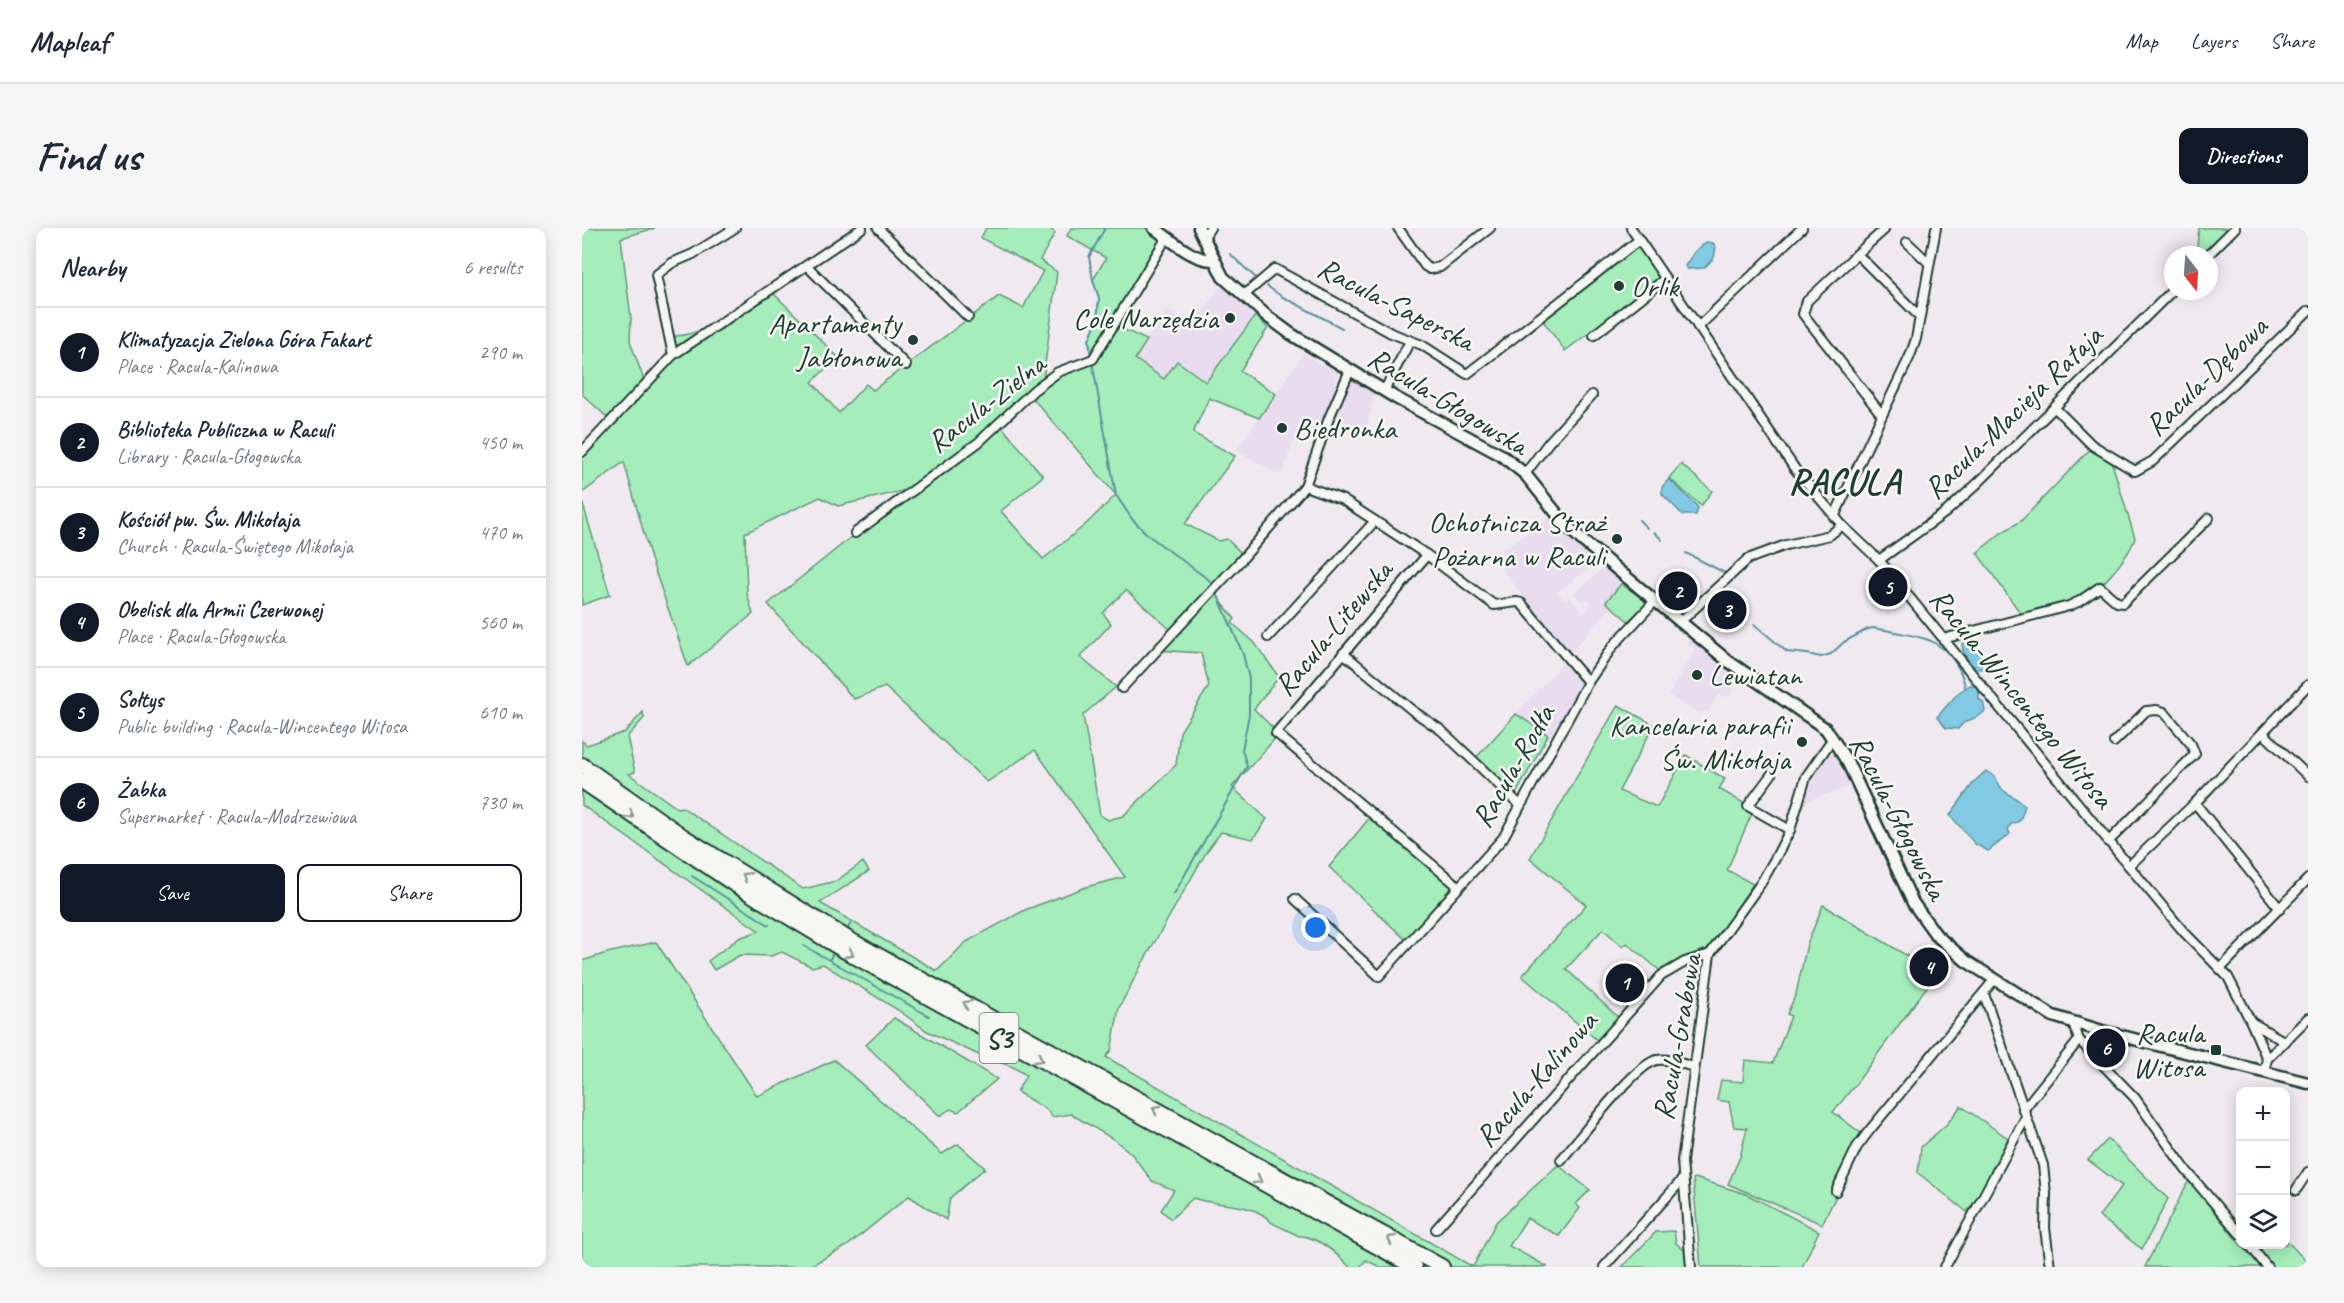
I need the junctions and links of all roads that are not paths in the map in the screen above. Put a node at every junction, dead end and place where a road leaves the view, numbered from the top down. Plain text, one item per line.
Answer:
1 (735, 228) edge
2 (862, 228) edge
3 (878, 228) edge
4 (1154, 228) edge
5 (1398, 228) edge
6 (1490, 228) edge
7 (1631, 228) edge
8 (1802, 228) edge
9 (1936, 228) edge
10 (2235, 228) edge
11 (1884, 230) dead end
12 (1205, 235) edge
13 (1167, 237) junction
14 (1639, 240) junction
15 (1907, 242) dead end
16 (2217, 246) edge
17 (1187, 250) junction
18 (1857, 254) junction
19 (1214, 260) junction
20 (1929, 263) junction
21 (807, 266) junction
22 (1665, 279) junction
23 (1243, 296) junction
24 (2164, 299) edge
25 (2308, 311) edge
26 (968, 317) dead end
27 (1920, 317) junction
28 (1698, 327) junction
29 (1594, 335) dead end
30 (1410, 340) junction
31 (673, 355) junction
32 (906, 365) dead end
33 (1350, 370) junction
34 (1384, 391) junction
35 (1592, 395) dead end
36 (2055, 408) junction
37 (1882, 415) junction
38 (582, 452) edge
39 (1525, 474) junction
40 (1305, 486) junction
41 (1834, 517) junction
42 (2209, 518) dead end
43 (1375, 520) junction
44 (1842, 525) junction
45 (855, 533) dead end
46 (1426, 555) junction
47 (1879, 560) junction
48 (1655, 601) junction
49 (1680, 622) junction
50 (1268, 637) dead end
51 (1943, 639) junction
52 (1343, 653) junction
53 (1588, 682) junction
54 (2308, 685) edge
55 (1122, 688) dead end
56 (2263, 733) junction
57 (1833, 738) junction
58 (2114, 742) dead end
59 (582, 765) edge
60 (1771, 775) dead end
61 (2308, 776) edge
62 (582, 781) edge
63 (2196, 803) junction
64 (1520, 806) junction
65 (1790, 830) junction
66 (2108, 842) junction
67 (2129, 866) junction
68 (2308, 879) edge
69 (1459, 887) junction
70 (1295, 899) dead end
71 (2280, 909) junction
72 (797, 916) junction
73 (1710, 954) junction
74 (2220, 969) junction
75 (1994, 980) junction
76 (1984, 994) junction
77 (2308, 1018) edge
78 (2251, 1022) junction
79 (2073, 1023) junction
80 (2079, 1040) junction
81 (2285, 1042) junction
82 (2267, 1059) junction
83 (1693, 1066) junction
84 (2264, 1072) junction
85 (2308, 1083) edge
86 (2025, 1113) junction
87 (1207, 1144) junction
88 (1561, 1160) dead end
89 (2308, 1172) edge
90 (1682, 1180) junction
91 (2296, 1190) dead end
92 (1836, 1191) dead end
93 (2236, 1228) edge
94 (1436, 1229) dead end
95 (2252, 1249) edge
96 (1414, 1267) edge
97 (1442, 1267) edge
98 (1604, 1267) edge
99 (1691, 1267) edge
100 (1945, 1267) edge
101 (2050, 1267) edge
102 (2267, 1267) edge

1 - 31 street
2 - 21 street
3 - 26 street
4 - 13 street
5 - 6 street
7 - 14 street, Racula-Wincentego Witosa
8 - 28 street
9 - 20 street
10 - 16 street
11 - 18 street
12 - 17 street
12 - 19 street, Racula-Głogowska
13 - 17 street
13 - 45 street, Racula-Zielna
14 - 22 street, Racula-Wincentego Witosa
14 - 30 street, Racula-Saperska
15 - 20 street
17 - 19 street
18 - 27 street
18 - 37 street
19 - 23 street, Racula-Głogowska
20 - 27 street
21 - 31 street
21 - 32 street
22 - 28 street, Racula-Wincentego Witosa
22 - 29 street
23 - 30 street, Racula-Saperska
23 - 33 street, Racula-Głogowska
24 - 36 street, Racula-Macieja Rataja
25 - 36 street, Racula-Dębowa
27 - 37 street
28 - 41 street, Racula-Wincentego Witosa
30 - 34 street
31 - 38 street
33 - 34 street, Racula-Głogowska
33 - 40 street
34 - 39 street, Racula-Głogowska
35 - 39 street
36 - 47 street, Racula-Macieja Rataja
37 - 41 street
39 - 48 street, Racula-Głogowska
40 - 43 street
40 - 55 street
41 - 44 street, Racula-Wincentego Witosa
42 - 51 street
43 - 46 street
43 - 50 street
44 - 47 street, Racula-Wincentego Witosa
44 - 49 street
46 - 52 street, Racula-Litewska
46 - 53 street
47 - 51 street, Racula-Wincentego Witosa
48 - 49 street, Racula-Głogowska
48 - 53 street, Racula-Rodła
49 - 57 street, Racula-Głogowska
51 - 66 street, Racula-Wincentego Witosa
52 - 64 street
52 - 69 street, Racula-Litewska
53 - 64 street, Racula-Rodła
54 - 56 street
56 - 61 street
56 - 63 street
57 - 65 street, Racula-Grabowa
57 - 75 street, Racula-Głogowska
58 - 66 street
72 -> 59 highway, S3
60 - 65 street
62 -> 72 highway, S3
63 - 67 street
63 - 71 street
64 - 69 street, Racula-Rodła
65 - 73 street, Racula-Grabowa
66 - 67 street, Racula-Wincentego Witosa
67 - 74 street, Racula-Wincentego Witosa
68 - 71 street
69 - 70 street, Racula-Rodła
71 - 74 street
72 - 87 highway, S3
73 - 83 street, Racula-Grabowa
73 - 94 street, Racula-Kalinowa
74 - 78 street, Racula-Wincentego Witosa
75 - 76 street
75 - 79 street, Racula-Głogowska
76 - 86 street
76 - 92 street
77 - 81 street
78 - 81 street
78 - 82 street, Racula-Wincentego Witosa
79 - 80 street
79 - 84 street, Racula-Głogowska
80 - 86 street
80 - 93 street
81 - 82 street
82 - 84 street
83 - 88 street
83 - 90 street, Racula-Grabowa
84 - 85 street, Racula-Głogowska
86 - 100 street
86 - 101 street
87 -> 96 highway, S3
97 -> 87 highway, S3
89 - 91 street
90 - 98 street
90 - 99 street, Racula-Grabowa
95 - 102 street

